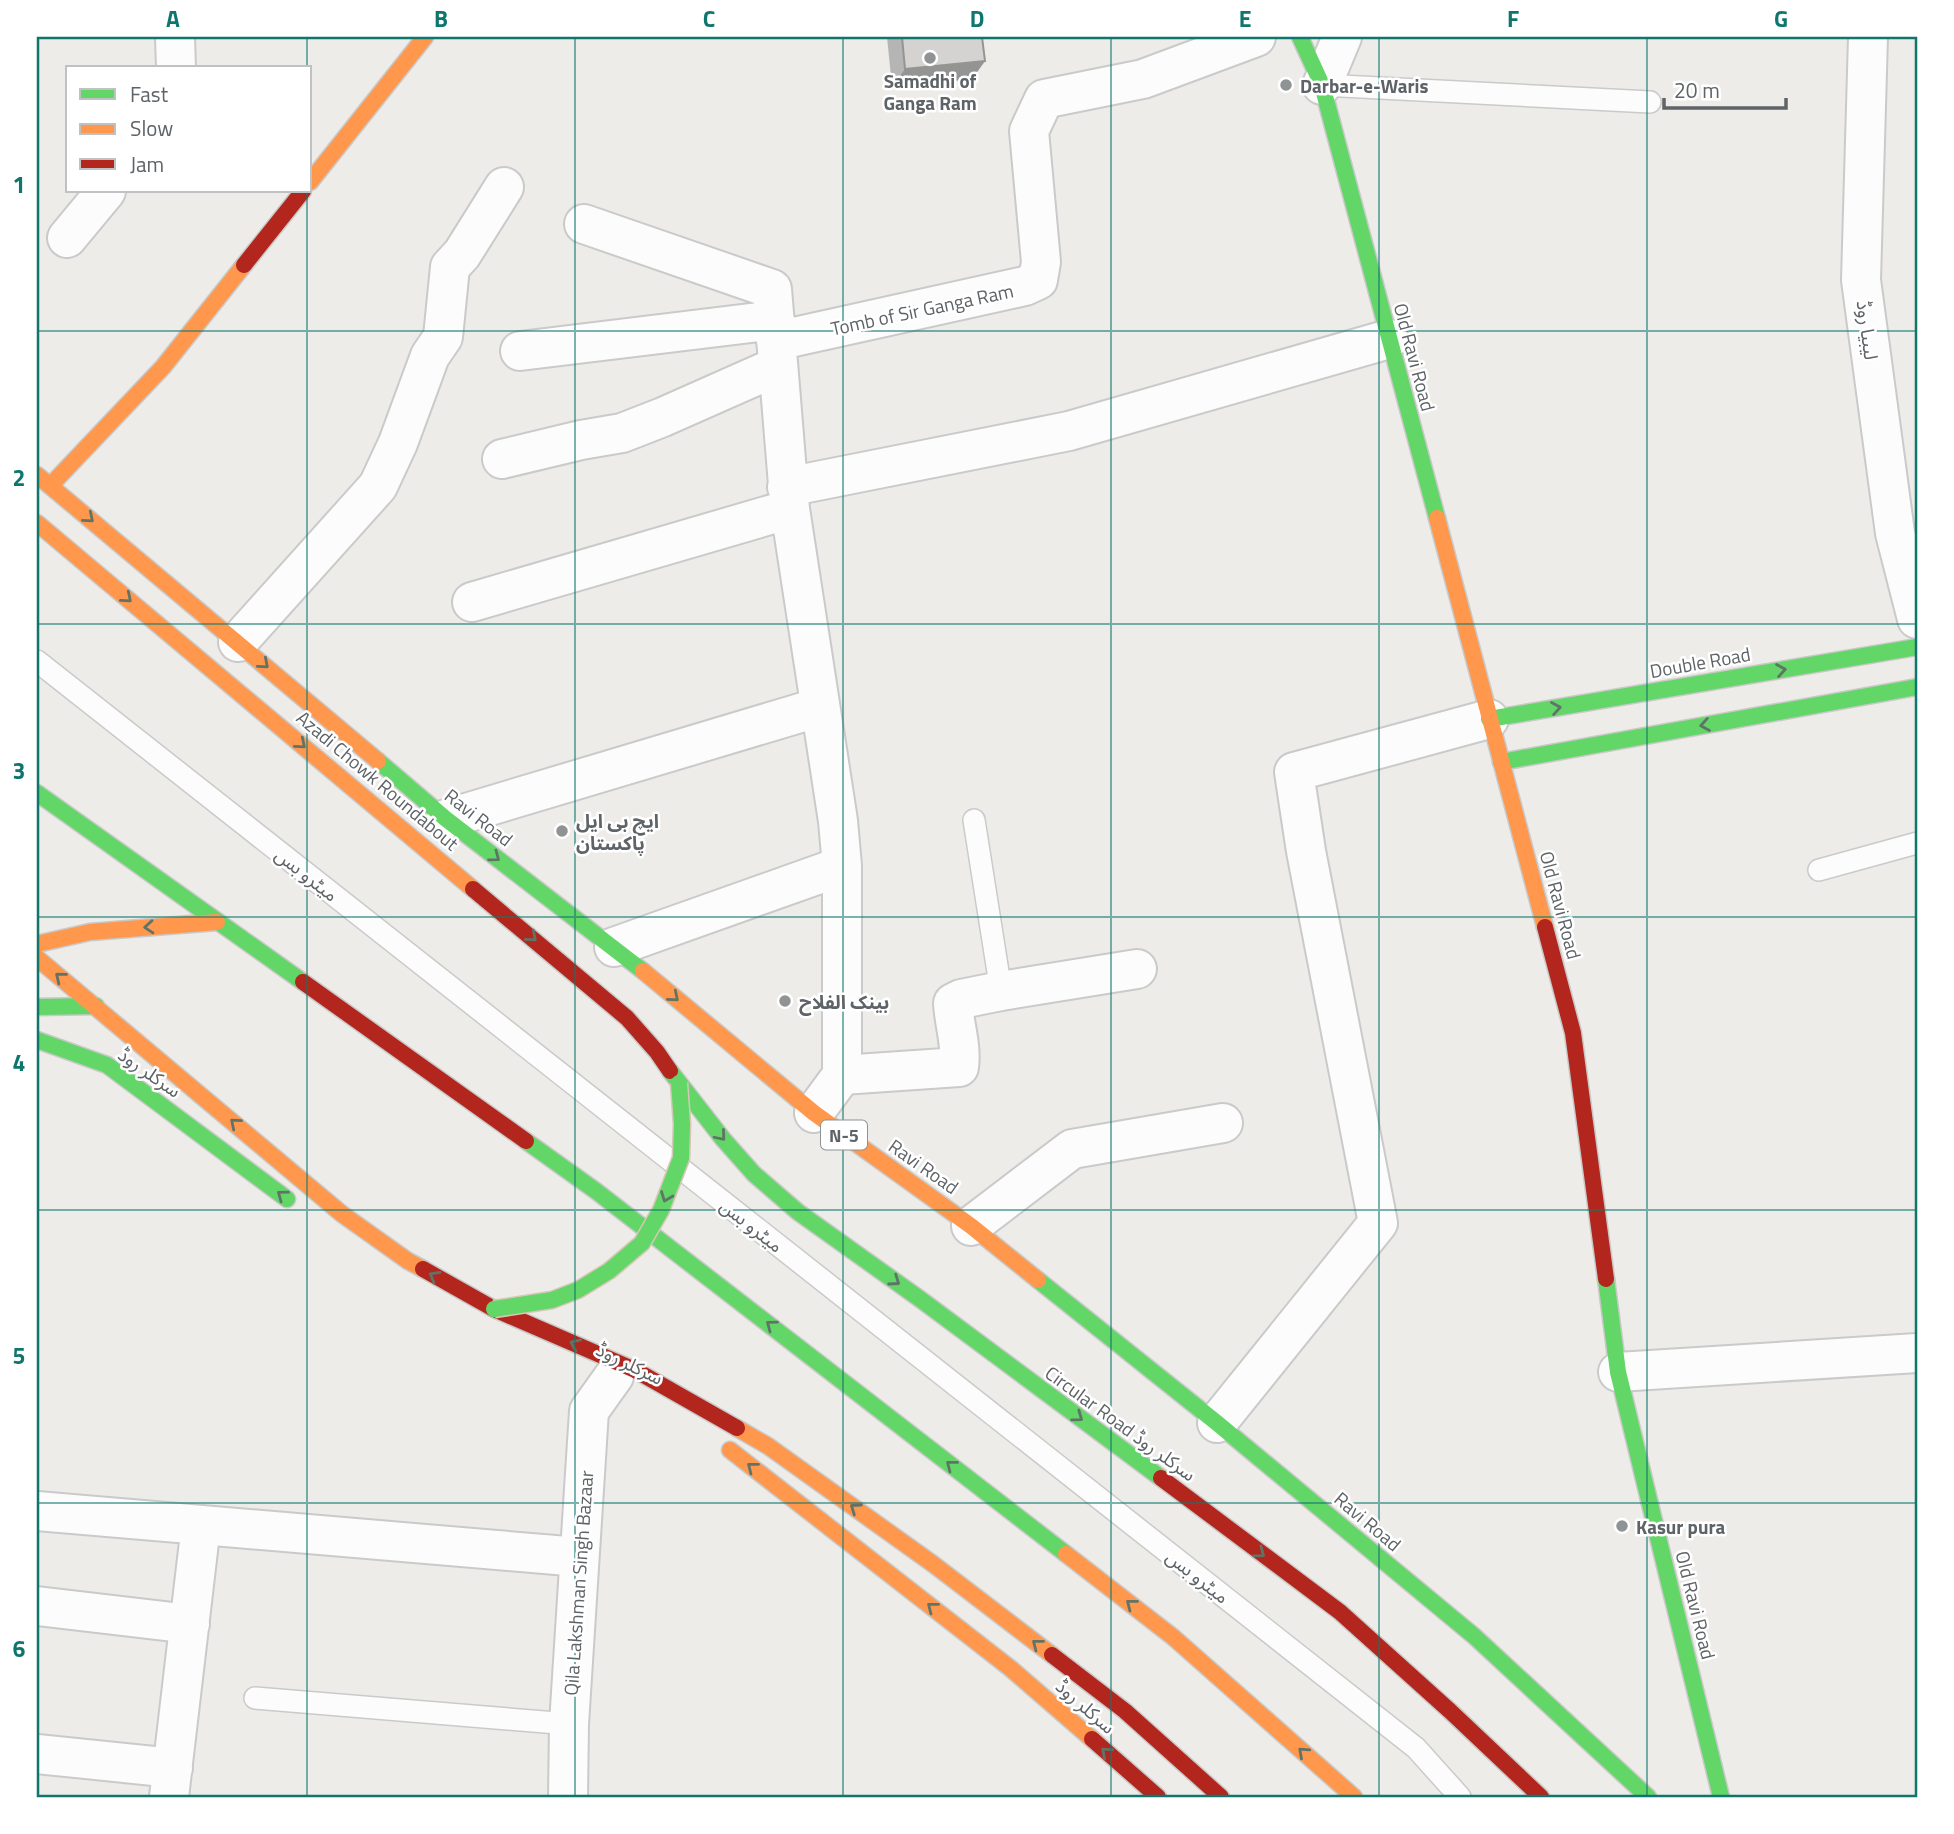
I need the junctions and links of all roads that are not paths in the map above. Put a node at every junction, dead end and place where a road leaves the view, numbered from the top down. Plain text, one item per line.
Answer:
1 (176, 37) edge
2 (425, 37) edge
3 (1256, 37) edge
4 (1300, 37) edge
5 (1342, 37) edge
6 (1868, 37) edge
7 (176, 66) edge
8 (1322, 85) junction
9 (1650, 102) dead end
10 (312, 179) edge
11 (504, 187) dead end
12 (105, 192) edge
13 (302, 192) edge
14 (584, 224) dead end
15 (67, 238) dead end
16 (1389, 339) junction
17 (777, 342) junction
18 (520, 351) dead end
19 (502, 459) dead end
20 (37, 475) edge
21 (50, 486) junction
22 (789, 498) junction
23 (37, 523) edge
24 (472, 602) dead end
25 (1917, 620) edge
26 (239, 642) junction
27 (1917, 647) edge
28 (37, 661) edge
29 (1917, 687) edge
30 (820, 707) junction
31 (1489, 719) junction
32 (1501, 762) junction
33 (37, 793) edge
34 (446, 819) junction
35 (974, 820) dead end
36 (1917, 843) edge
37 (842, 866) junction
38 (1819, 870) dead end
39 (217, 922) junction
40 (37, 944) edge
41 (614, 947) junction
42 (37, 958) edge
43 (1137, 969) dead end
44 (1001, 991) junction
45 (96, 1006) junction
46 (37, 1007) edge
47 (37, 1040) edge
48 (842, 1075) junction
49 (679, 1083) junction
50 (814, 1113) junction
51 (1223, 1123) dead end
52 (295, 1205) dead end
53 (971, 1226) junction
54 (384, 1264) dead end
55 (494, 1309) junction
56 (512, 1334) dead end
57 (538, 1345) dead end
58 (1917, 1353) edge
59 (1618, 1372) junction
60 (614, 1376) junction
61 (695, 1422) dead end
62 (1217, 1423) junction
63 (717, 1439) dead end
64 (37, 1511) edge
65 (201, 1525) junction
66 (579, 1557) junction
67 (37, 1606) edge
68 (190, 1624) junction
69 (255, 1698) dead end
70 (569, 1724) junction
71 (37, 1754) edge
72 (171, 1783) edge
73 (568, 1797) edge
74 (1158, 1797) edge
75 (1221, 1797) edge
76 (1354, 1797) edge
77 (1460, 1797) edge
78 (1541, 1797) edge
79 (1648, 1797) edge
80 (1721, 1797) edge

1 - 7 street
2 - 10 main road
3 - 17 street, Tomb of Sir Ganga Ram
4 - 8 main road, Old Ravi Road
5 - 8 street
6 - 25 street, لیبیا روڈ
8 - 9 lane
8 - 16 main road, Old Ravi Road
11 - 26 street
12 - 15 street
13 - 21 main road
14 - 17 street
16 - 22 street
16 - 31 main road, Old Ravi Road
17 - 18 street
17 - 19 street
17 - 22 street
20 - 21 main road, Ravi Road / N-5
21 -> 26 main road, Ravi Road / N-5
22 - 24 street
22 - 30 street
23 -> 49 main road, Azadi Chowk Roundabout
26 -> 34 main road, Ravi Road / N-5
31 -> 27 main road, Double Road
28 - 77 lane, میٹرو بس
29 -> 32 main road
30 - 34 street
30 - 37 street
31 - 32 main road, Old Ravi Road
31 - 62 street
32 - 59 main road, Old Ravi Road
33 - 39 main road
34 -> 41 main road, Ravi Road / N-5
35 - 44 lane
36 - 38 lane
37 - 41 street
37 - 48 street
39 -> 40 main road
76 -> 39 main road
41 -> 50 main road, Ravi Road / N-5
45 -> 42 main road
43 - 44 street
44 - 48 street
45 - 46 main road
55 -> 45 main road
52 -> 47 main road, سرکلر روڈ
48 - 50 street
49 -> 55 main road, bridge
49 -> 78 main road, Circular Road سرکلر روڈ
50 - 53 main road, Ravi Road / N-5
51 - 53 street
53 - 62 main road, Ravi Road / N-5
54 - 56 main road
75 -> 55 main road
57 - 60 main road, سرکلر روڈ
58 - 59 street
59 - 80 main road, Old Ravi Road
60 - 61 main road, سرکلر روڈ
60 - 66 street, Qila Lakshman Singh Bazaar
62 - 79 main road, Ravi Road / N-5
74 -> 63 main road, سرکلر روڈ
64 - 65 street
65 - 66 street
65 - 68 street
66 - 70 street, Qila Lakshman Singh Bazaar
67 - 68 street
68 - 72 street
69 - 70 lane
70 - 73 street, Qila Lakshman Singh Bazaar
71 - 72 street

